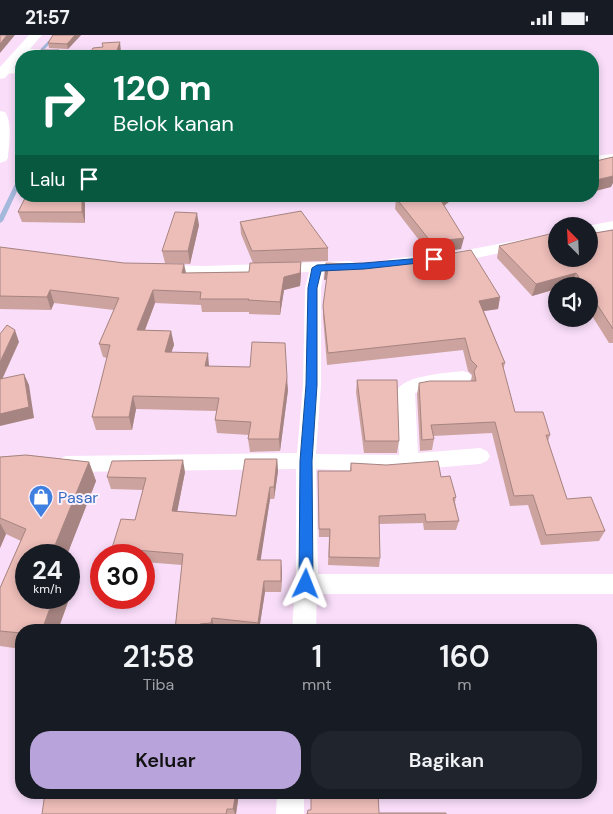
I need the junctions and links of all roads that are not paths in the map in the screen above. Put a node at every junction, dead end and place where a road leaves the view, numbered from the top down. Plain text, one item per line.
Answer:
1 (36, 35) edge
2 (33, 50) edge
3 (15, 64) edge
4 (15, 71) edge
5 (1, 73) edge
6 (0, 115) edge
7 (0, 158) edge
8 (613, 158) edge
9 (599, 159) edge
10 (613, 225) edge
11 (598, 228) edge
12 (548, 239) edge
13 (317, 268) junction
14 (144, 269) edge
15 (463, 377) dead end
16 (480, 456) dead end
17 (306, 461) junction
18 (409, 461) junction
19 (51, 464) edge
20 (306, 584) junction
21 (613, 585) edge
22 (304, 624) edge
23 (291, 799) edge
24 (290, 814) edge

1 - 2 street
3 - 5 street
4 - 5 street
6 - 7 street
8 - 9 street
10 - 11 street
12 - 13 street
13 - 14 street
13 - 17 street
15 - 18 street
16 - 18 street
17 - 18 street
17 - 19 street
17 - 20 street
20 - 21 street
20 - 22 street
23 - 24 street

